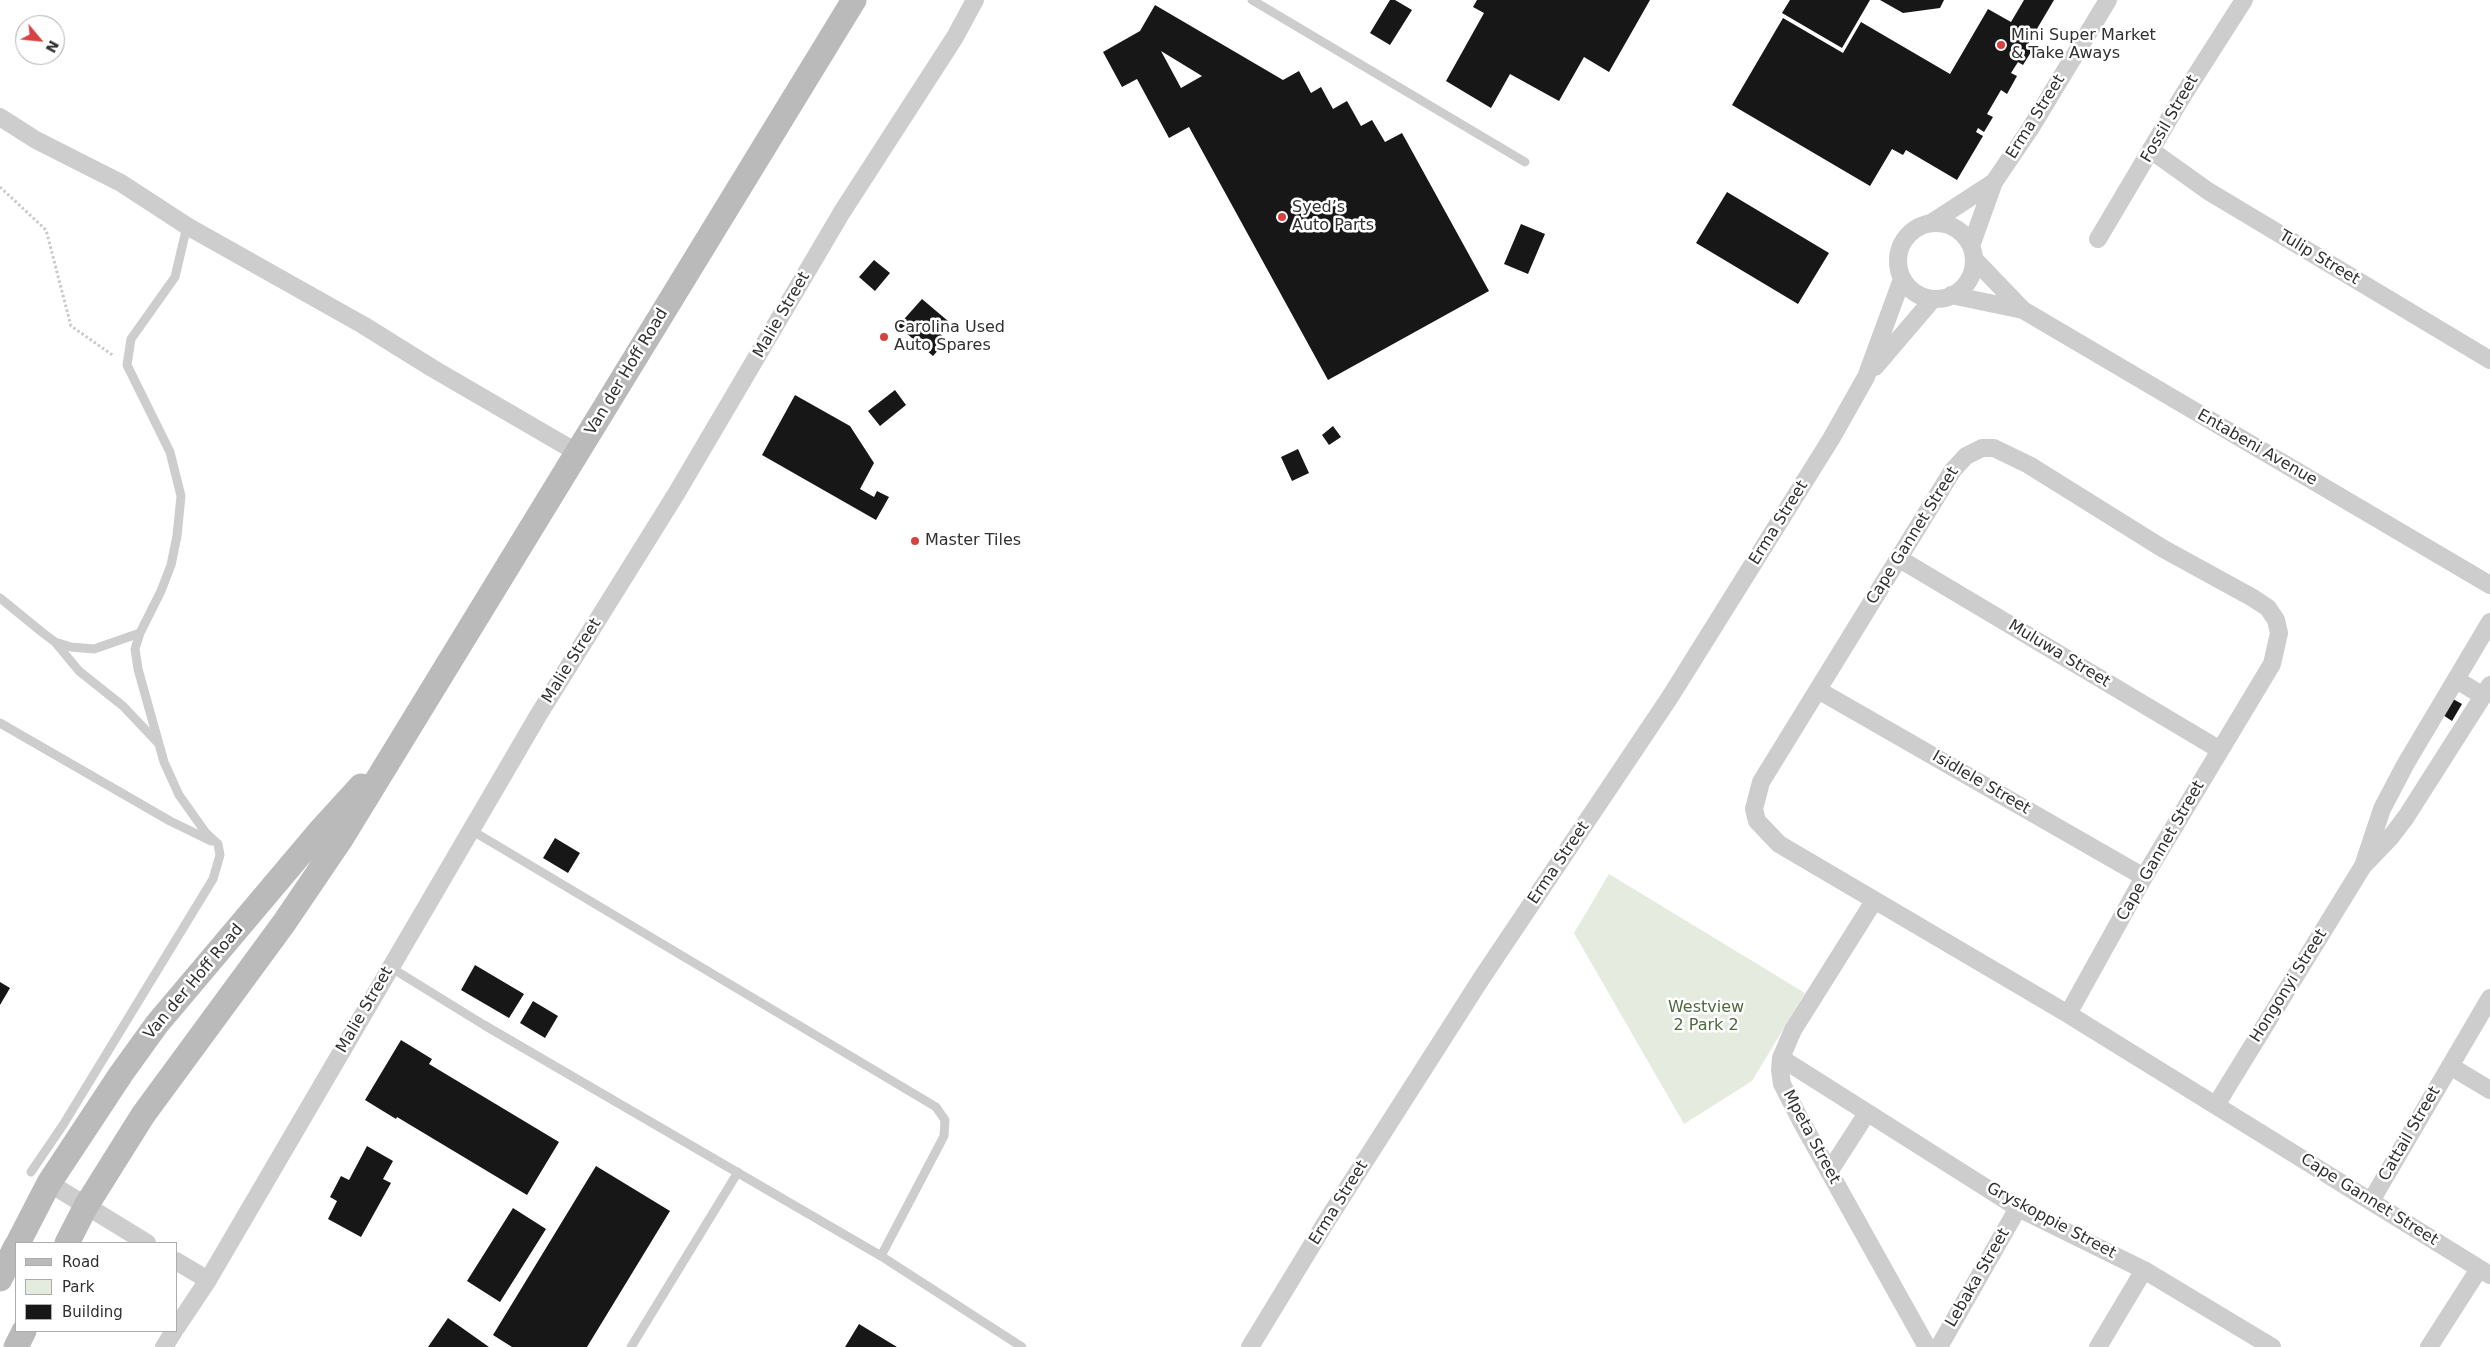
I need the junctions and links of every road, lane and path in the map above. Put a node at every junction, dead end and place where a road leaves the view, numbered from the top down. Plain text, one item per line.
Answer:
1 (854, 0) edge
2 (975, 0) edge
3 (1252, 0) edge
4 (2108, 0) edge
5 (2244, 0) edge
6 (0, 117) edge
7 (2152, 151) junction
8 (1525, 162) dead end
9 (1994, 182) junction
10 (0, 187) edge
11 (1931, 223) junction
12 (187, 226) junction
13 (2098, 239) dead end
14 (1972, 252) junction
15 (1902, 279) junction
16 (1951, 295) junction
17 (1933, 299) junction
18 (2023, 310) junction
19 (2490, 360) edge
20 (127, 365) junction
21 (1866, 377) junction
22 (578, 453) junction
23 (1898, 558) junction
24 (2490, 585) edge
25 (0, 598) edge
26 (2490, 622) edge
27 (140, 633) junction
28 (55, 642) junction
29 (2457, 680) junction
30 (1818, 690) junction
31 (2487, 690) edge
32 (0, 723) edge
33 (2426, 732) junction
34 (158, 743) junction
35 (401, 744) junction
36 (2451, 746) junction
37 (2220, 750) junction
38 (471, 830) junction
39 (218, 844) junction
40 (2363, 866) junction
41 (2144, 877) junction
42 (1874, 902) junction
43 (390, 967) junction
44 (2490, 998) edge
45 (2068, 1014) junction
46 (1782, 1058) junction
47 (2450, 1066) junction
48 (2490, 1090) edge
49 (2216, 1105) junction
50 (1867, 1113) junction
51 (738, 1172) junction
52 (1829, 1172) junction
53 (40, 1178) junction
54 (2371, 1201) junction
55 (86, 1206) junction
56 (2018, 1208) junction
57 (18, 1242) edge
58 (68, 1242) edge
59 (145, 1242) edge
60 (15, 1249) edge
61 (881, 1256) junction
62 (178, 1262) edge
63 (2144, 1270) junction
64 (2484, 1272) edge
65 (0, 1279) edge
66 (208, 1280) junction
67 (178, 1325) edge
68 (24, 1332) edge
69 (173, 1332) edge
70 (2264, 1345) edge
71 (16, 1347) edge
72 (164, 1347) edge
73 (631, 1347) edge
74 (1022, 1347) edge
75 (1250, 1347) edge
76 (1926, 1347) edge
77 (1939, 1347) edge
78 (2098, 1347) edge
79 (2429, 1347) edge

1 - 22 main road, Van der Hoff Road
2 - 38 street, Malie Street
3 - 8 lane
4 - 9 street, Erma Street
5 - 7 street, Fossil Street
6 - 12 street
7 - 13 street, Fossil Street
7 - 19 street, Tulip Street
9 - 11 street, Erma Street
9 - 14 street, Erma Street
10 - 20 path
11 - 14 street
11 - 15 street
12 - 20 lane
12 - 22 street
14 - 16 street
14 - 18 street, Entabeni Avenue
15 - 17 street
15 - 21 street, Erma Street
16 - 17 street
16 - 18 street, Entabeni Avenue
17 - 21 street, Erma Street
18 - 24 street, Entabeni Avenue
20 - 27 lane
21 - 75 street, Erma Street
22 - 35 main road, Van der Hoff Road
23 - 30 street, Cape Gannet Street
23 - 37 street, Muluwa Street
23 - 37 street, Cape Gannet Street
25 - 28 lane
26 - 29 street, Hongonyi Street
27 - 28 lane
27 - 34 lane
28 - 34 lane
29 - 31 street
29 - 33 street, Hongonyi Street
30 - 41 street, Isidlele Street
30 - 42 street, Cape Gannet Street
31 - 36 street, Hongonyi Street
32 - 39 lane
33 - 36 street
33 - 40 street, Hongonyi Street
34 - 39 lane
35 - 53 main road, Van der Hoff Road
35 - 55 main road, Van der Hoff Road
36 - 40 street, Hongonyi Street
37 - 41 street, Cape Gannet Street
38 - 43 street, Malie Street
38 - 61 lane
39 - 53 lane
40 - 49 street, Hongonyi Street
41 - 45 street, Cape Gannet Street
42 - 45 street, Cape Gannet Street
42 - 46 street, Mpeta Street
43 - 51 lane
43 - 66 street, Malie Street
44 - 47 street, Cattail Street
45 - 49 street, Cape Gannet Street
46 - 50 street, Gryskoppie Street
46 - 52 street, Mpeta Street
47 - 48 street
47 - 54 street, Cattail Street
49 - 54 street, Cape Gannet Street
50 - 52 street
50 - 56 street, Gryskoppie Street
51 - 61 lane
51 - 73 lane
52 - 76 street, Mpeta Street
53 - 55 street
53 - 57 main road, Van der Hoff Road
54 - 64 street, Cape Gannet Street
55 - 58 main road, Van der Hoff Road
55 - 59 street
56 - 63 street, Gryskoppie Street
56 - 77 street, Lebaka Street
60 - 65 main road, Van der Hoff Road
61 - 74 lane
62 - 66 street
63 - 70 street, Gryskoppie Street
63 - 78 street
64 - 79 street
66 - 67 street, Malie Street
68 - 71 main road
69 - 72 street, Malie Street

